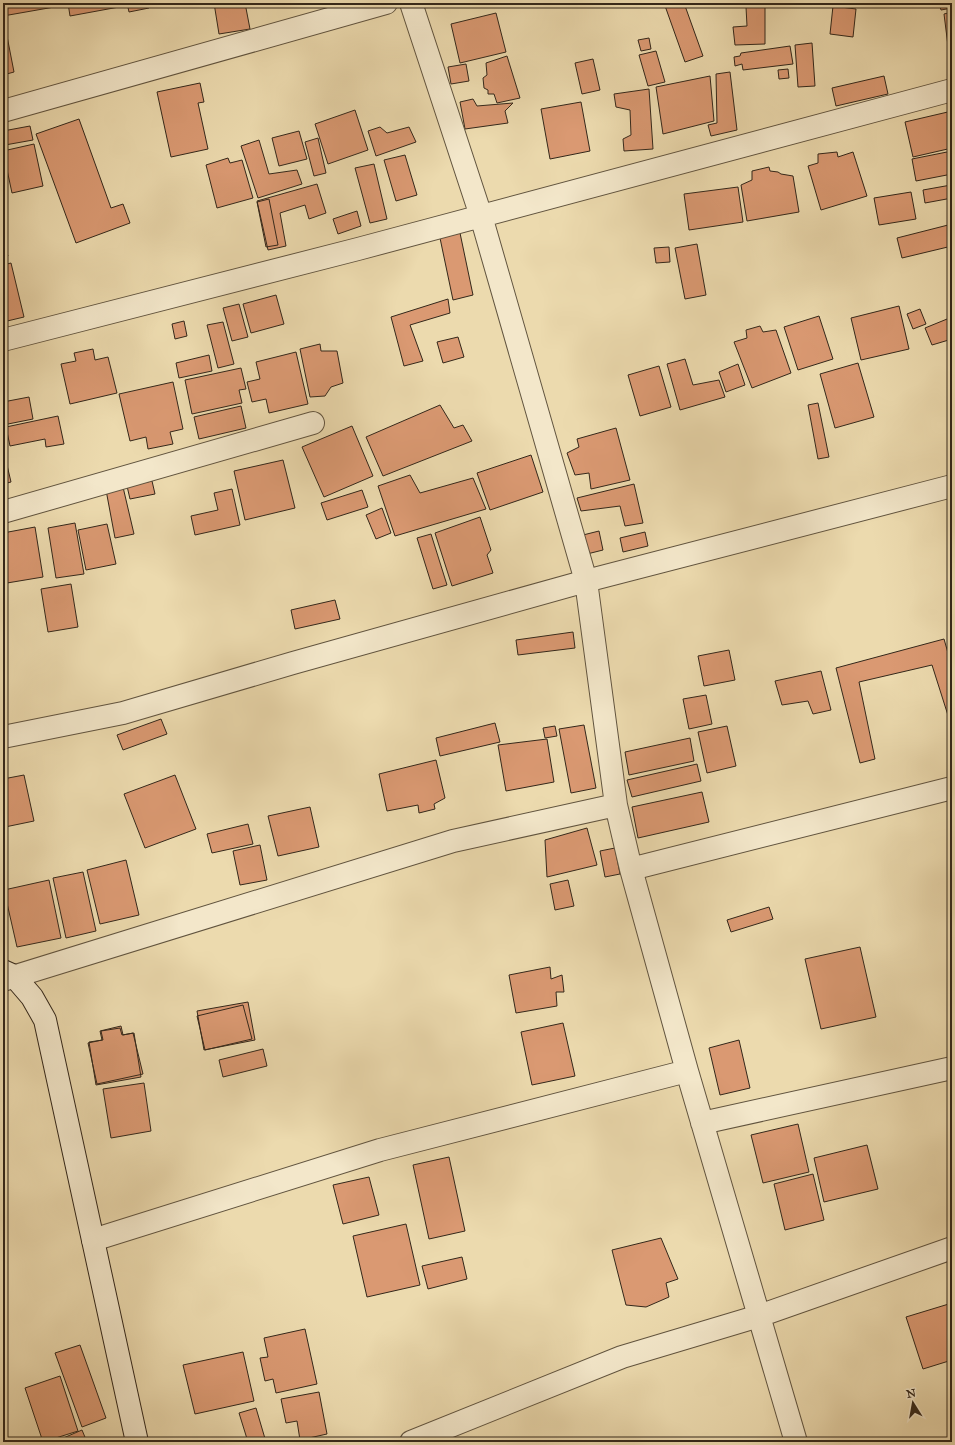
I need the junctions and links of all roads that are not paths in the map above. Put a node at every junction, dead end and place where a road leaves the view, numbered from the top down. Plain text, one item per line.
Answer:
1 (386, 3) edge
2 (412, 3) edge
3 (952, 90) edge
4 (3, 110) edge
5 (481, 216) junction
6 (3, 340) edge
7 (313, 423) dead end
8 (952, 486) edge
9 (3, 512) edge
10 (586, 581) junction
11 (3, 736) edge
12 (952, 788) edge
13 (616, 805) junction
14 (631, 869) junction
15 (7, 976) edge
16 (952, 1068) edge
17 (687, 1071) junction
18 (702, 1123) junction
19 (93, 1240) junction
20 (952, 1248) edge
21 (759, 1316) junction
22 (137, 1442) edge
23 (411, 1442) edge
24 (796, 1442) edge

1 - 4 street
2 - 5 street
3 - 5 street
5 - 6 street
5 - 10 street
7 - 9 street
8 - 10 street
10 - 11 street
10 - 13 street
12 - 14 street
13 - 14 street
13 - 15 street
14 - 17 street
15 - 19 street
16 - 18 street
17 - 18 street
17 - 19 street
18 - 21 street
19 - 22 street
20 - 21 street
21 - 23 street
21 - 24 street

